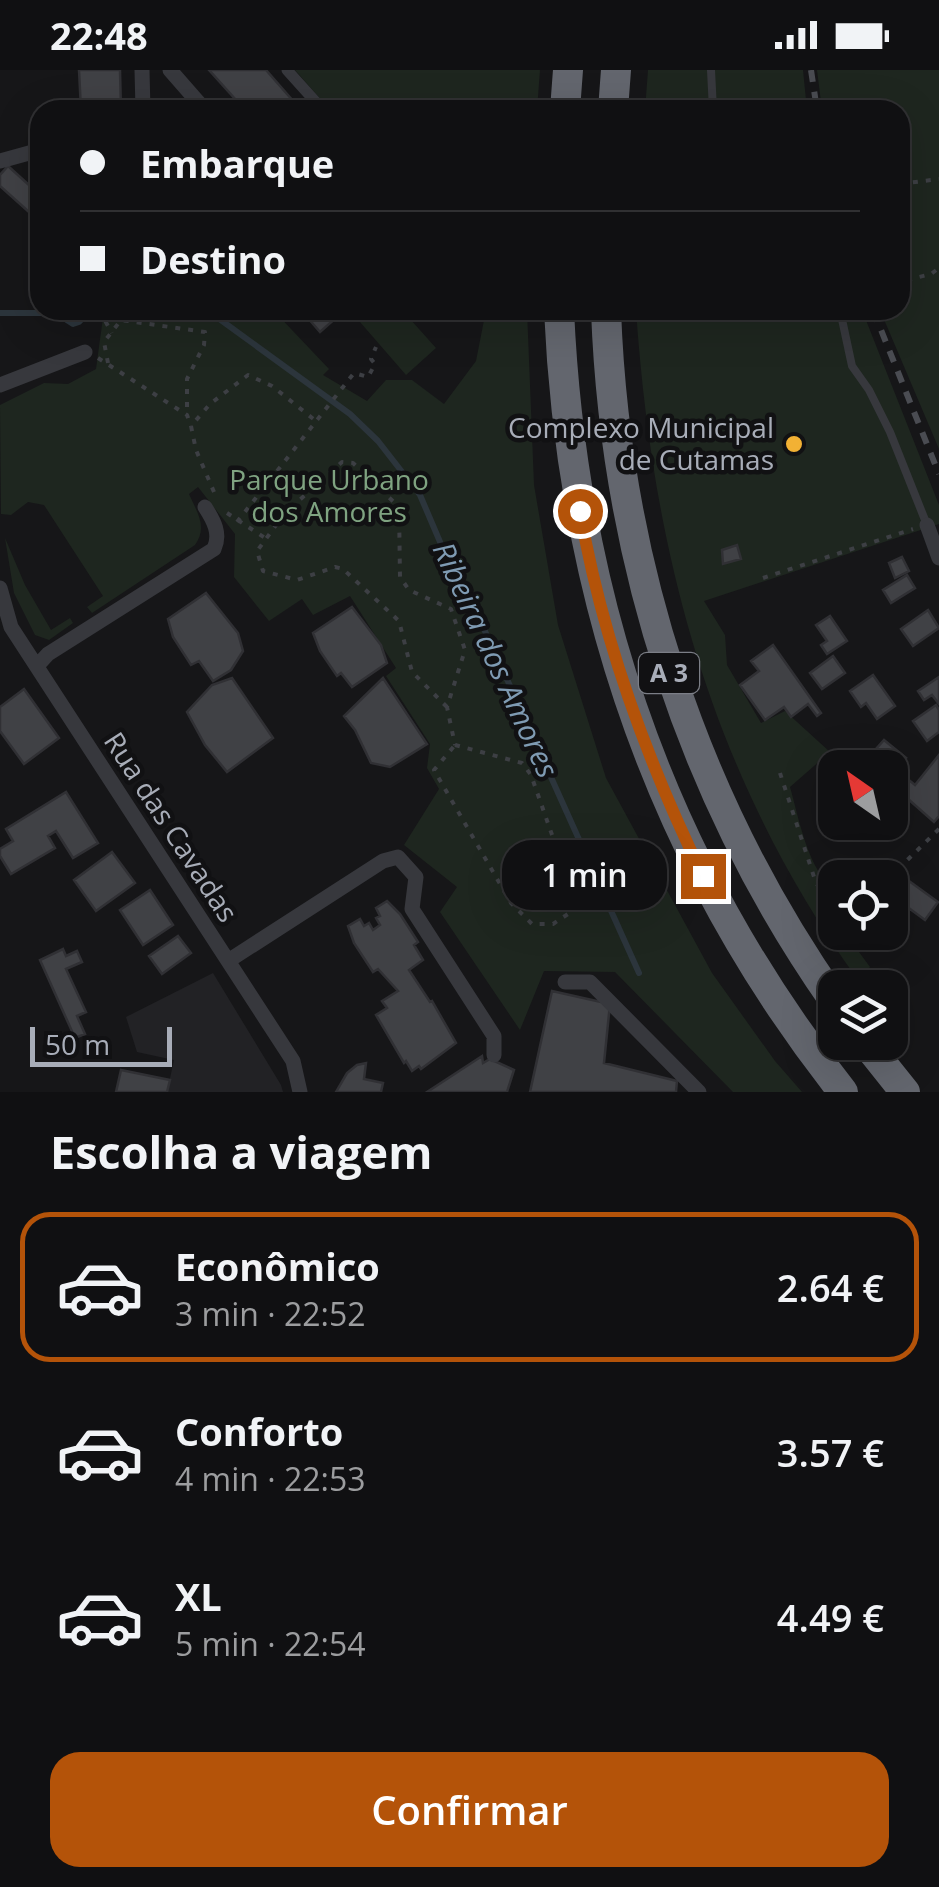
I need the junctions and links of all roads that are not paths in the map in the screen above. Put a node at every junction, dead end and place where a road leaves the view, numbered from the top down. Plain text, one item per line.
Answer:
1 (142, 70) edge
2 (170, 70) edge
3 (287, 70) edge
4 (568, 70) edge
5 (616, 70) edge
6 (711, 70) edge
7 (143, 100) edge
8 (196, 100) edge
9 (313, 100) edge
10 (566, 100) edge
11 (614, 100) edge
12 (713, 100) edge
13 (30, 153) edge
14 (0, 161) edge
15 (560, 320) edge
16 (607, 320) edge
17 (842, 320) edge
18 (84, 352) road end
19 (0, 385) edge
20 (210, 502) road end
21 (927, 524) joint
22 (939, 558) edge
23 (0, 588) edge
24 (37, 666) junction
25 (228, 961) junction
26 (818, 975) edge
27 (565, 982) dead end
28 (494, 1054) dead end
29 (879, 1060) edge
30 (300, 1092) edge
31 (699, 1092) edge
32 (843, 1092) edge
33 (905, 1092) edge

1 - 7 street
2 - 8 street
3 - 9 street
4 - 10 highway
5 - 11 highway
6 - 12 lane
13 - 14 street
15 - 32 highway, A 3
16 - 26 highway, A 3
17 - 21 lane
18 - 19 street
20 - 24 street
21 - 22 street
23 - 24 street, Rua das Cavadas
24 - 25 street, Rua das Cavadas
25 - 28 street
25 - 30 street, Rua das Cavadas
27 - 31 street
29 - 33 highway

